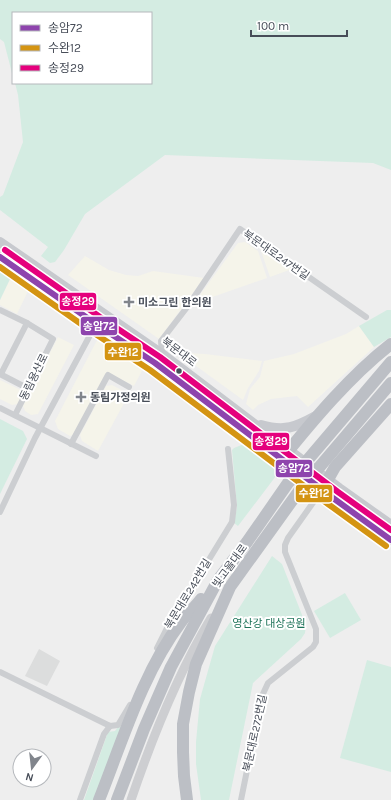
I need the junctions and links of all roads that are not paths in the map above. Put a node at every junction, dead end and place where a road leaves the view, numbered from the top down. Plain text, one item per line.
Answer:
1 (0, 242) edge
2 (0, 257) edge
3 (0, 310) edge
4 (366, 318) dead end
5 (27, 323) junction
6 (96, 324) junction
7 (391, 344) edge
8 (162, 354) junction
9 (155, 363) junction
10 (389, 364) edge
11 (0, 374) edge
12 (391, 383) edge
13 (129, 387) dead end
14 (29, 389) junction
15 (391, 404) edge
16 (0, 408) edge
17 (15, 415) junction
18 (318, 415) junction
19 (255, 424) junction
20 (40, 428) junction
21 (71, 444) junction
22 (228, 449) dead end
23 (289, 449) junction
24 (96, 456) dead end
25 (281, 460) junction
26 (329, 479) junction
27 (322, 490) junction
28 (0, 512) edge
29 (391, 525) edge
30 (391, 540) edge
31 (218, 580) junction
32 (230, 587) junction
33 (0, 672) edge
34 (110, 726) junction
35 (80, 800) edge
36 (99, 800) edge
37 (117, 800) edge
38 (131, 800) edge
39 (187, 800) edge
40 (241, 800) edge

1 - 8 main road, 북문대로
2 - 6 main road
3 - 5 street
4 - 8 street, 북문대로247번길
5 - 11 street
5 - 14 street, 동림용산로
6 - 9 main road
6 - 20 street
7 - 18 highway
8 - 9 street, 북문대로247번길
8 - 19 main road, 북문대로
9 - 25 main road
10 - 31 highway, 빛고을대로
11 - 14 street
12 - 32 highway, 빛고을대로
13 - 21 street
14 - 17 street, 동림용산로
15 - 26 highway
16 - 17 street
17 - 20 street
18 - 19 main road
18 - 23 highway
19 - 23 main road, 북문대로
20 - 21 street
20 - 28 street
21 - 24 street
22 - 34 street, 북문대로242번길
23 - 25 highway
23 - 26 main road, 북문대로
25 - 27 main road
26 - 27 highway
26 - 29 main road, 북문대로
27 - 30 main road
27 - 40 street, 북문대로272번길
31 - 36 highway
31 - 37 highway, 빛고을대로
32 - 38 main road, 빛고을대로
32 - 39 highway
33 - 34 street
34 - 35 street, 북문대로242번길

